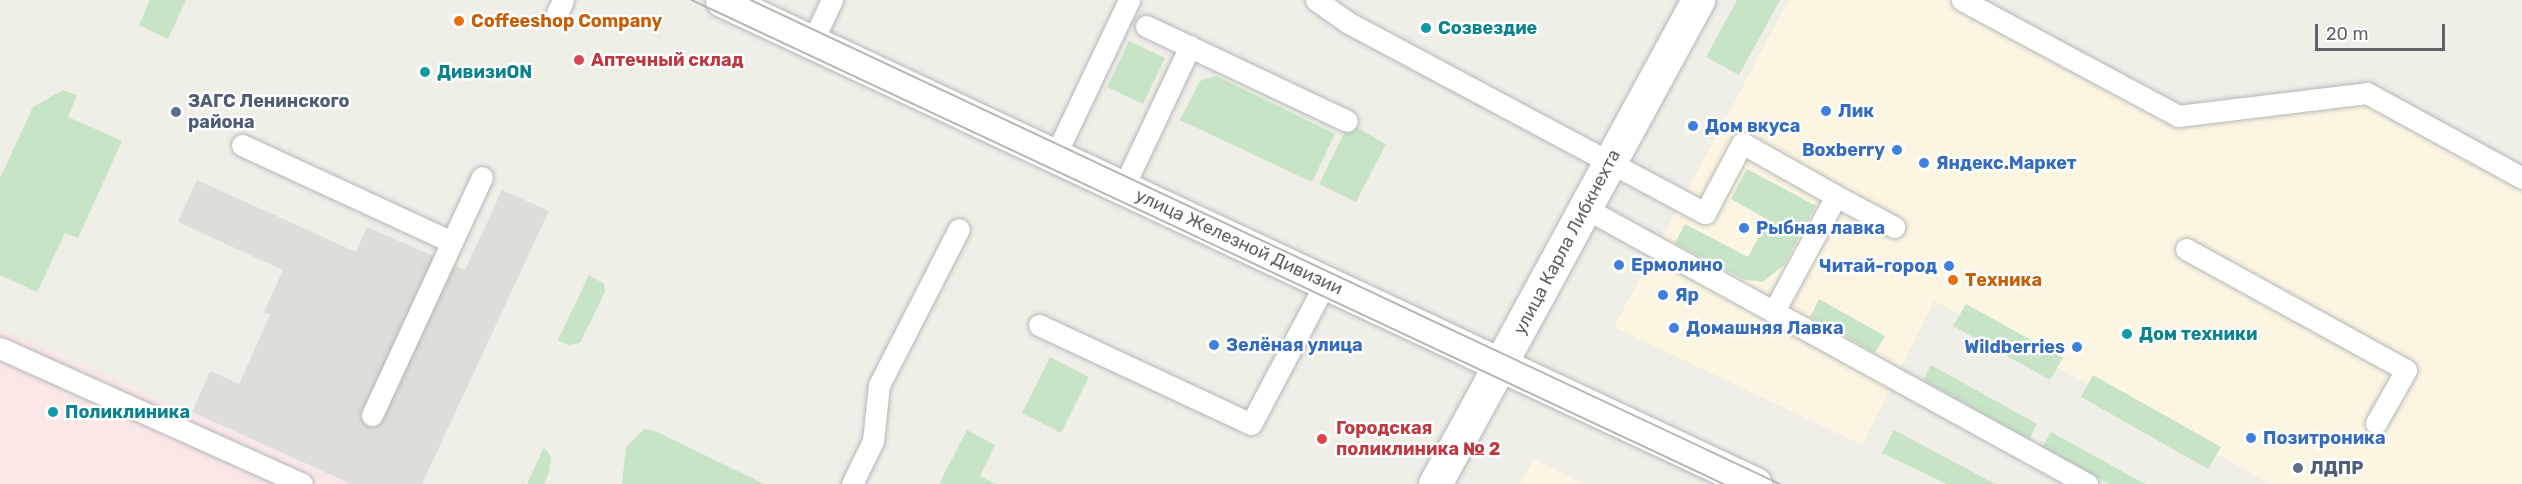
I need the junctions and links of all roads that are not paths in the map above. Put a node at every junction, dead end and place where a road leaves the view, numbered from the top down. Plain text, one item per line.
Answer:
1 (722, 0) edge
2 (832, 0) edge
3 (1129, 0) edge
4 (1317, 0) edge
5 (1698, 0) edge
6 (1962, 0) edge
7 (1146, 26) dead end
8 (812, 42) junction
9 (1190, 46) junction
10 (1347, 122) dead end
11 (242, 145) dead end
12 (1055, 156) junction
13 (1610, 162) junction
14 (482, 177) dead end
15 (2522, 178) edge
16 (1123, 188) junction
17 (1836, 196) junction
18 (1585, 208) junction
19 (1894, 226) dead end
20 (959, 229) dead end
21 (452, 242) junction
22 (2186, 249) dead end
23 (1326, 282) junction
24 (1774, 311) junction
25 (1039, 325) dead end
26 (0, 348) edge
27 (1501, 364) junction
28 (372, 415) dead end
29 (2376, 423) dead end
30 (302, 484) edge
31 (852, 484) edge
32 (1435, 484) edge
33 (1755, 484) edge
34 (2087, 484) edge

1 - 8 street, улица Железной Дивизии
2 - 8 lane
3 - 12 lane
4 - 13 lane
5 - 13 street, улица Карла Либкнехта
6 - 15 lane
7 - 9 lane
8 - 12 street, улица Железной Дивизии
9 - 10 lane
9 - 16 lane
11 - 21 lane
12 - 16 street, улица Железной Дивизии
13 - 17 lane
13 - 18 street, улица Карла Либкнехта
14 - 21 lane
16 - 23 street, улица Железной Дивизии
17 - 19 lane
17 - 24 lane
18 - 24 lane
18 - 27 street, улица Карла Либкнехта
20 - 31 lane
21 - 28 lane
22 - 29 lane
23 - 25 lane
23 - 27 street, улица Железной Дивизии
24 - 34 lane
26 - 30 lane
27 - 32 street, улица Карла Либкнехта
27 - 33 street, улица Железной Дивизии

